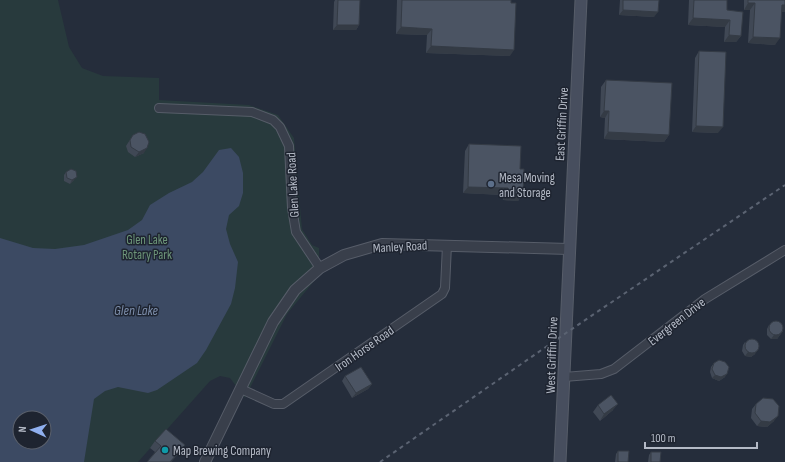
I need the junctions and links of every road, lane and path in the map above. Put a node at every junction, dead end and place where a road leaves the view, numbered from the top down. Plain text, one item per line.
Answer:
1 (581, 0) edge
2 (159, 108) dead end
3 (447, 245) junction
4 (569, 248) junction
5 (785, 250) edge
6 (320, 268) junction
7 (564, 377) junction
8 (241, 389) junction
9 (205, 462) edge
10 (560, 462) edge

1 - 4 main road, East Griffin Drive
2 - 6 street, Glen Lake Road
3 - 4 street, Manley Road
3 - 6 street, Manley Road
3 - 8 street, Iron Horse Road
4 - 7 main road, West Griffin Drive
5 - 7 street, Evergreen Drive
6 - 8 street, Manley Road
7 - 10 main road, West Griffin Drive
8 - 9 street, Manley Road

